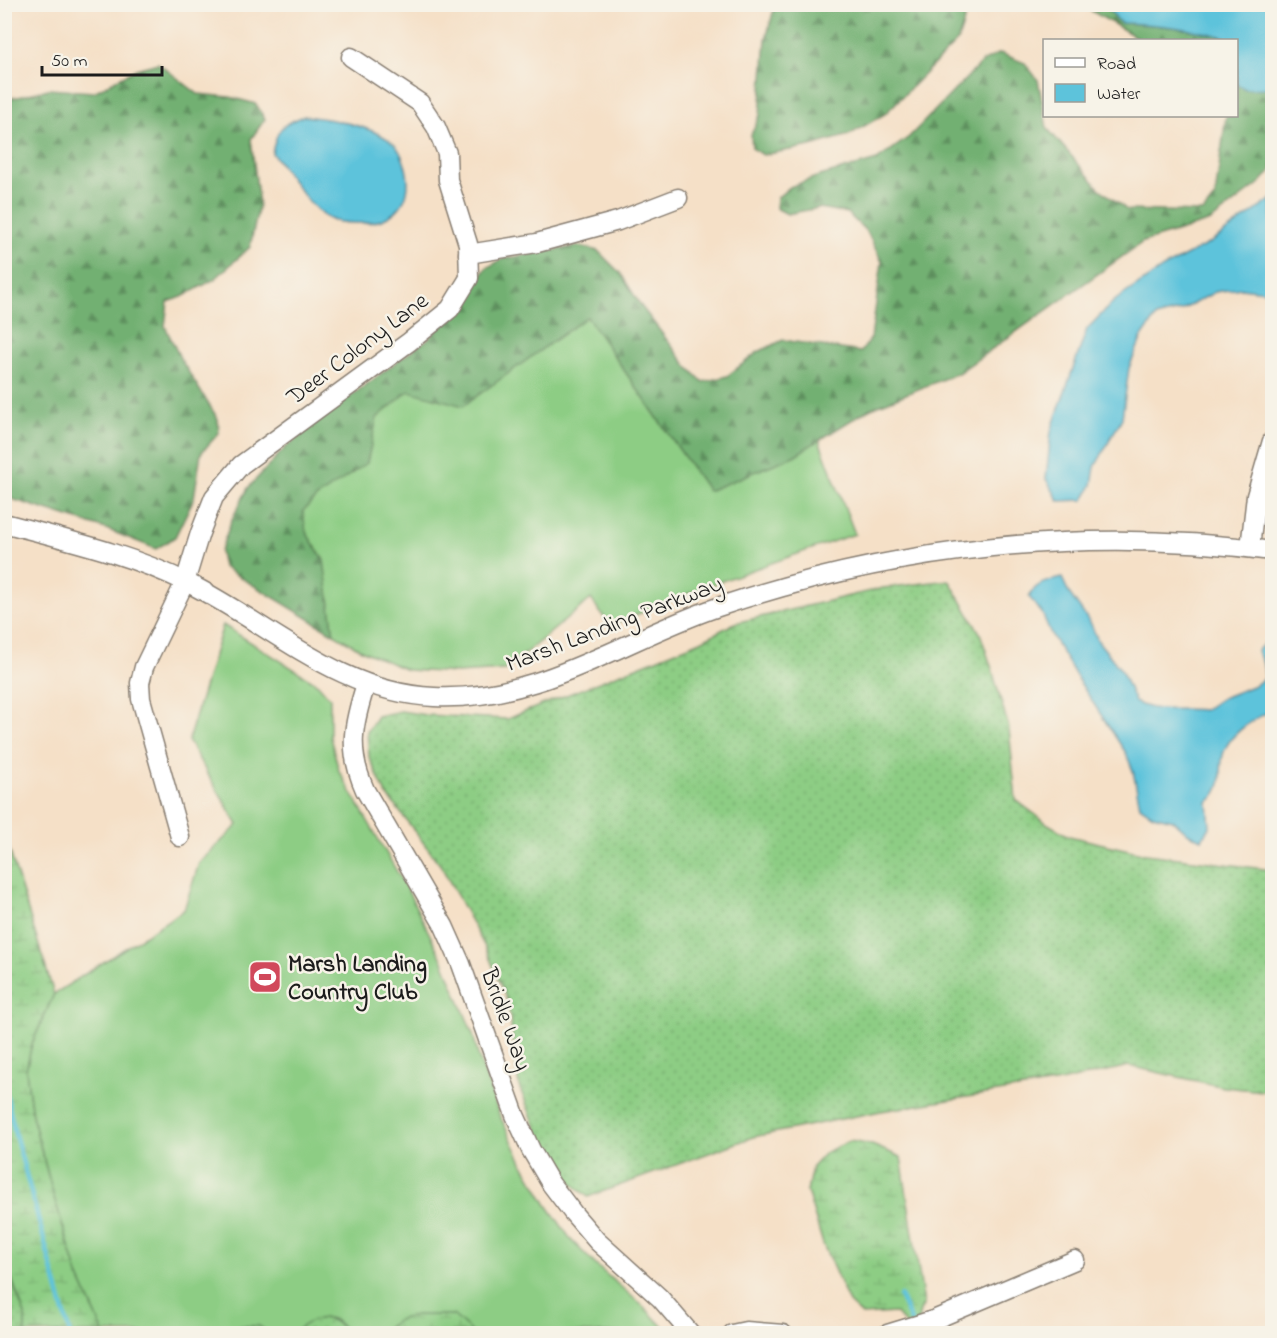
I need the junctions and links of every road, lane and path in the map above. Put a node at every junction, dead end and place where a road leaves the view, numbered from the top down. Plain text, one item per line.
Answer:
1 (351, 57) dead end
2 (678, 198) dead end
3 (468, 254) junction
4 (1272, 441) edge
5 (4, 523) edge
6 (1250, 548) junction
7 (1272, 551) edge
8 (185, 582) junction
9 (366, 684) junction
10 (180, 837) dead end
11 (1075, 1260) dead end
12 (895, 1332) edge
13 (691, 1334) edge
14 (732, 1334) edge
15 (783, 1334) edge

1 - 3 street, Deer Colony Lane
2 - 3 street
3 - 8 street, Deer Colony Lane
4 - 6 street
5 - 8 street, Marsh Landing Parkway
6 - 7 street, Marsh Landing Parkway
6 - 9 street, Marsh Landing Parkway
8 - 9 street, Marsh Landing Parkway
8 - 10 street, Deer Colony Lane
9 - 13 street, Bridle Way
11 - 12 street
14 - 15 street

